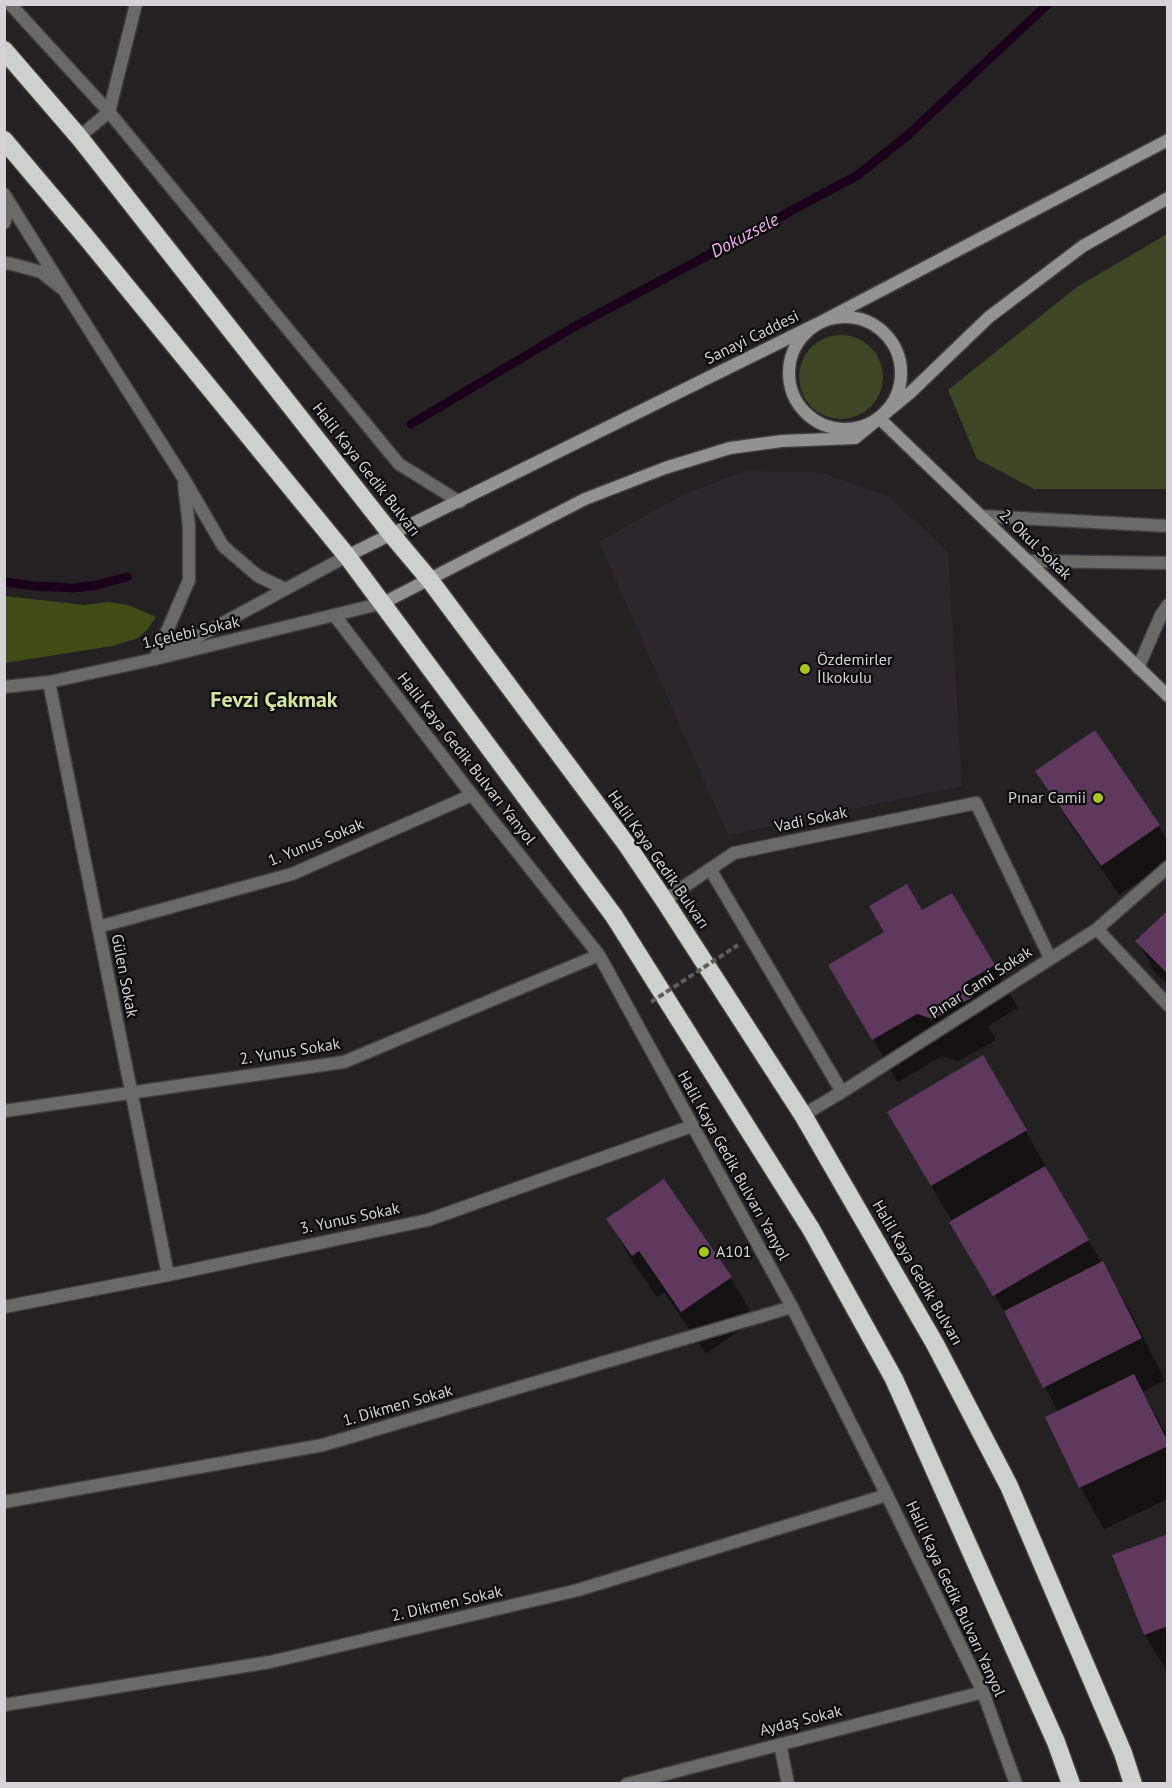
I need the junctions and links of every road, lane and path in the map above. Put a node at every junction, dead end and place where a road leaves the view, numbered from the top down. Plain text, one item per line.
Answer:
1 (10, 4) edge
2 (136, 4) edge
3 (4, 50) edge
4 (109, 112) junction
5 (79, 137) junction
6 (4, 140) edge
7 (1167, 140) edge
8 (4, 194) edge
9 (1167, 198) edge
10 (4, 199) edge
11 (4, 223) edge
12 (4, 263) edge
13 (64, 290) junction
14 (819, 323) junction
15 (879, 418) junction
16 (183, 479) junction
17 (460, 502) junction
18 (981, 516) junction
19 (1167, 526) edge
20 (392, 535) junction
21 (347, 556) junction
22 (1028, 561) junction
23 (1167, 563) edge
24 (429, 579) junction
25 (285, 589) junction
26 (383, 603) junction
27 (1167, 605) edge
28 (335, 616) junction
29 (155, 659) junction
30 (1138, 668) junction
31 (49, 682) junction
32 (4, 687) edge
33 (1167, 696) edge
34 (472, 795) junction
35 (1167, 867) edge
36 (710, 869) junction
37 (664, 900) junction
38 (98, 927) junction
39 (1097, 929) junction
40 (738, 945) dead end
41 (599, 955) junction
42 (1050, 958) junction
43 (651, 1002) dead end
44 (1167, 1005) edge
45 (842, 1092) junction
46 (131, 1093) junction
47 (4, 1111) edge
48 (803, 1115) junction
49 (692, 1126) junction
50 (168, 1275) junction
51 (4, 1307) edge
52 (792, 1307) junction
53 (887, 1495) junction
54 (4, 1502) edge
55 (983, 1692) junction
56 (4, 1705) edge
57 (780, 1744) junction
58 (627, 1784) edge
59 (788, 1784) edge
60 (1016, 1784) edge
61 (1071, 1784) edge
62 (1133, 1784) edge

1 - 4 street
2 - 4 street
3 - 5 highway, Halil Kaya Gedik Bulvarı
4 - 5 street
4 - 17 street
5 - 20 highway, Halil Kaya Gedik Bulvarı
6 - 21 highway
7 - 14 street, Sanayi Caddesi
8 - 13 street
9 - 15 street
10 - 11 street
12 - 13 street
13 - 16 street
14 - 15 street
14 - 15 street
14 - 17 street, Sanayi Caddesi
15 - 18 street, 2. Okul Sokak
15 - 24 street
16 - 25 street
16 - 29 street
17 - 20 street, Sanayi Caddesi
18 - 19 street
18 - 22 street, 2. Okul Sokak
20 - 21 street, Sanayi Caddesi
20 - 24 highway, Halil Kaya Gedik Bulvarı
21 - 25 street
21 - 26 highway
22 - 23 street
22 - 30 street, 2. Okul Sokak
24 - 26 street
24 - 37 highway, Halil Kaya Gedik Bulvarı
25 - 29 street
26 - 28 street, 1.Çelebi Sokak
26 - 61 highway
27 - 30 street
28 - 29 street, 1.Çelebi Sokak
28 - 34 street, Halil Kaya Gedik Bulvarı Yanyol
29 - 31 street, 1.Çelebi Sokak
30 - 33 street, 2. Okul Sokak
31 - 32 street, 1.Çelebi Sokak
31 - 38 street, Gülen Sokak
34 - 38 street, 1. Yunus Sokak
34 - 41 street, Halil Kaya Gedik Bulvarı Yanyol
35 - 39 street, Pınar Cami Sokak
36 - 37 street, Vadi Sokak
36 - 42 street, Vadi Sokak
36 - 45 street
37 - 48 highway, Halil Kaya Gedik Bulvarı
38 - 46 street, Gülen Sokak
39 - 42 street, Pınar Cami Sokak
39 - 44 street
40 - 43 path, bridge
41 - 46 street, 2. Yunus Sokak
41 - 49 street, Halil Kaya Gedik Bulvarı Yanyol
42 - 45 street, Pınar Cami Sokak
45 - 48 street, Pınar Cami Sokak
46 - 47 street, 2. Yunus Sokak
46 - 50 street, Gülen Sokak
48 - 62 highway, Halil Kaya Gedik Bulvarı
49 - 50 street, 3. Yunus Sokak
49 - 52 street, Halil Kaya Gedik Bulvarı Yanyol
50 - 51 street, 3. Yunus Sokak
52 - 53 street, Halil Kaya Gedik Bulvarı Yanyol
52 - 54 street, 1. Dikmen Sokak
53 - 55 street, Halil Kaya Gedik Bulvarı Yanyol
53 - 56 street, 2. Dikmen Sokak
55 - 57 street, Aydaş Sokak
55 - 60 street, Halil Kaya Gedik Bulvarı Yanyol
57 - 58 street, Aydaş Sokak
57 - 59 street

